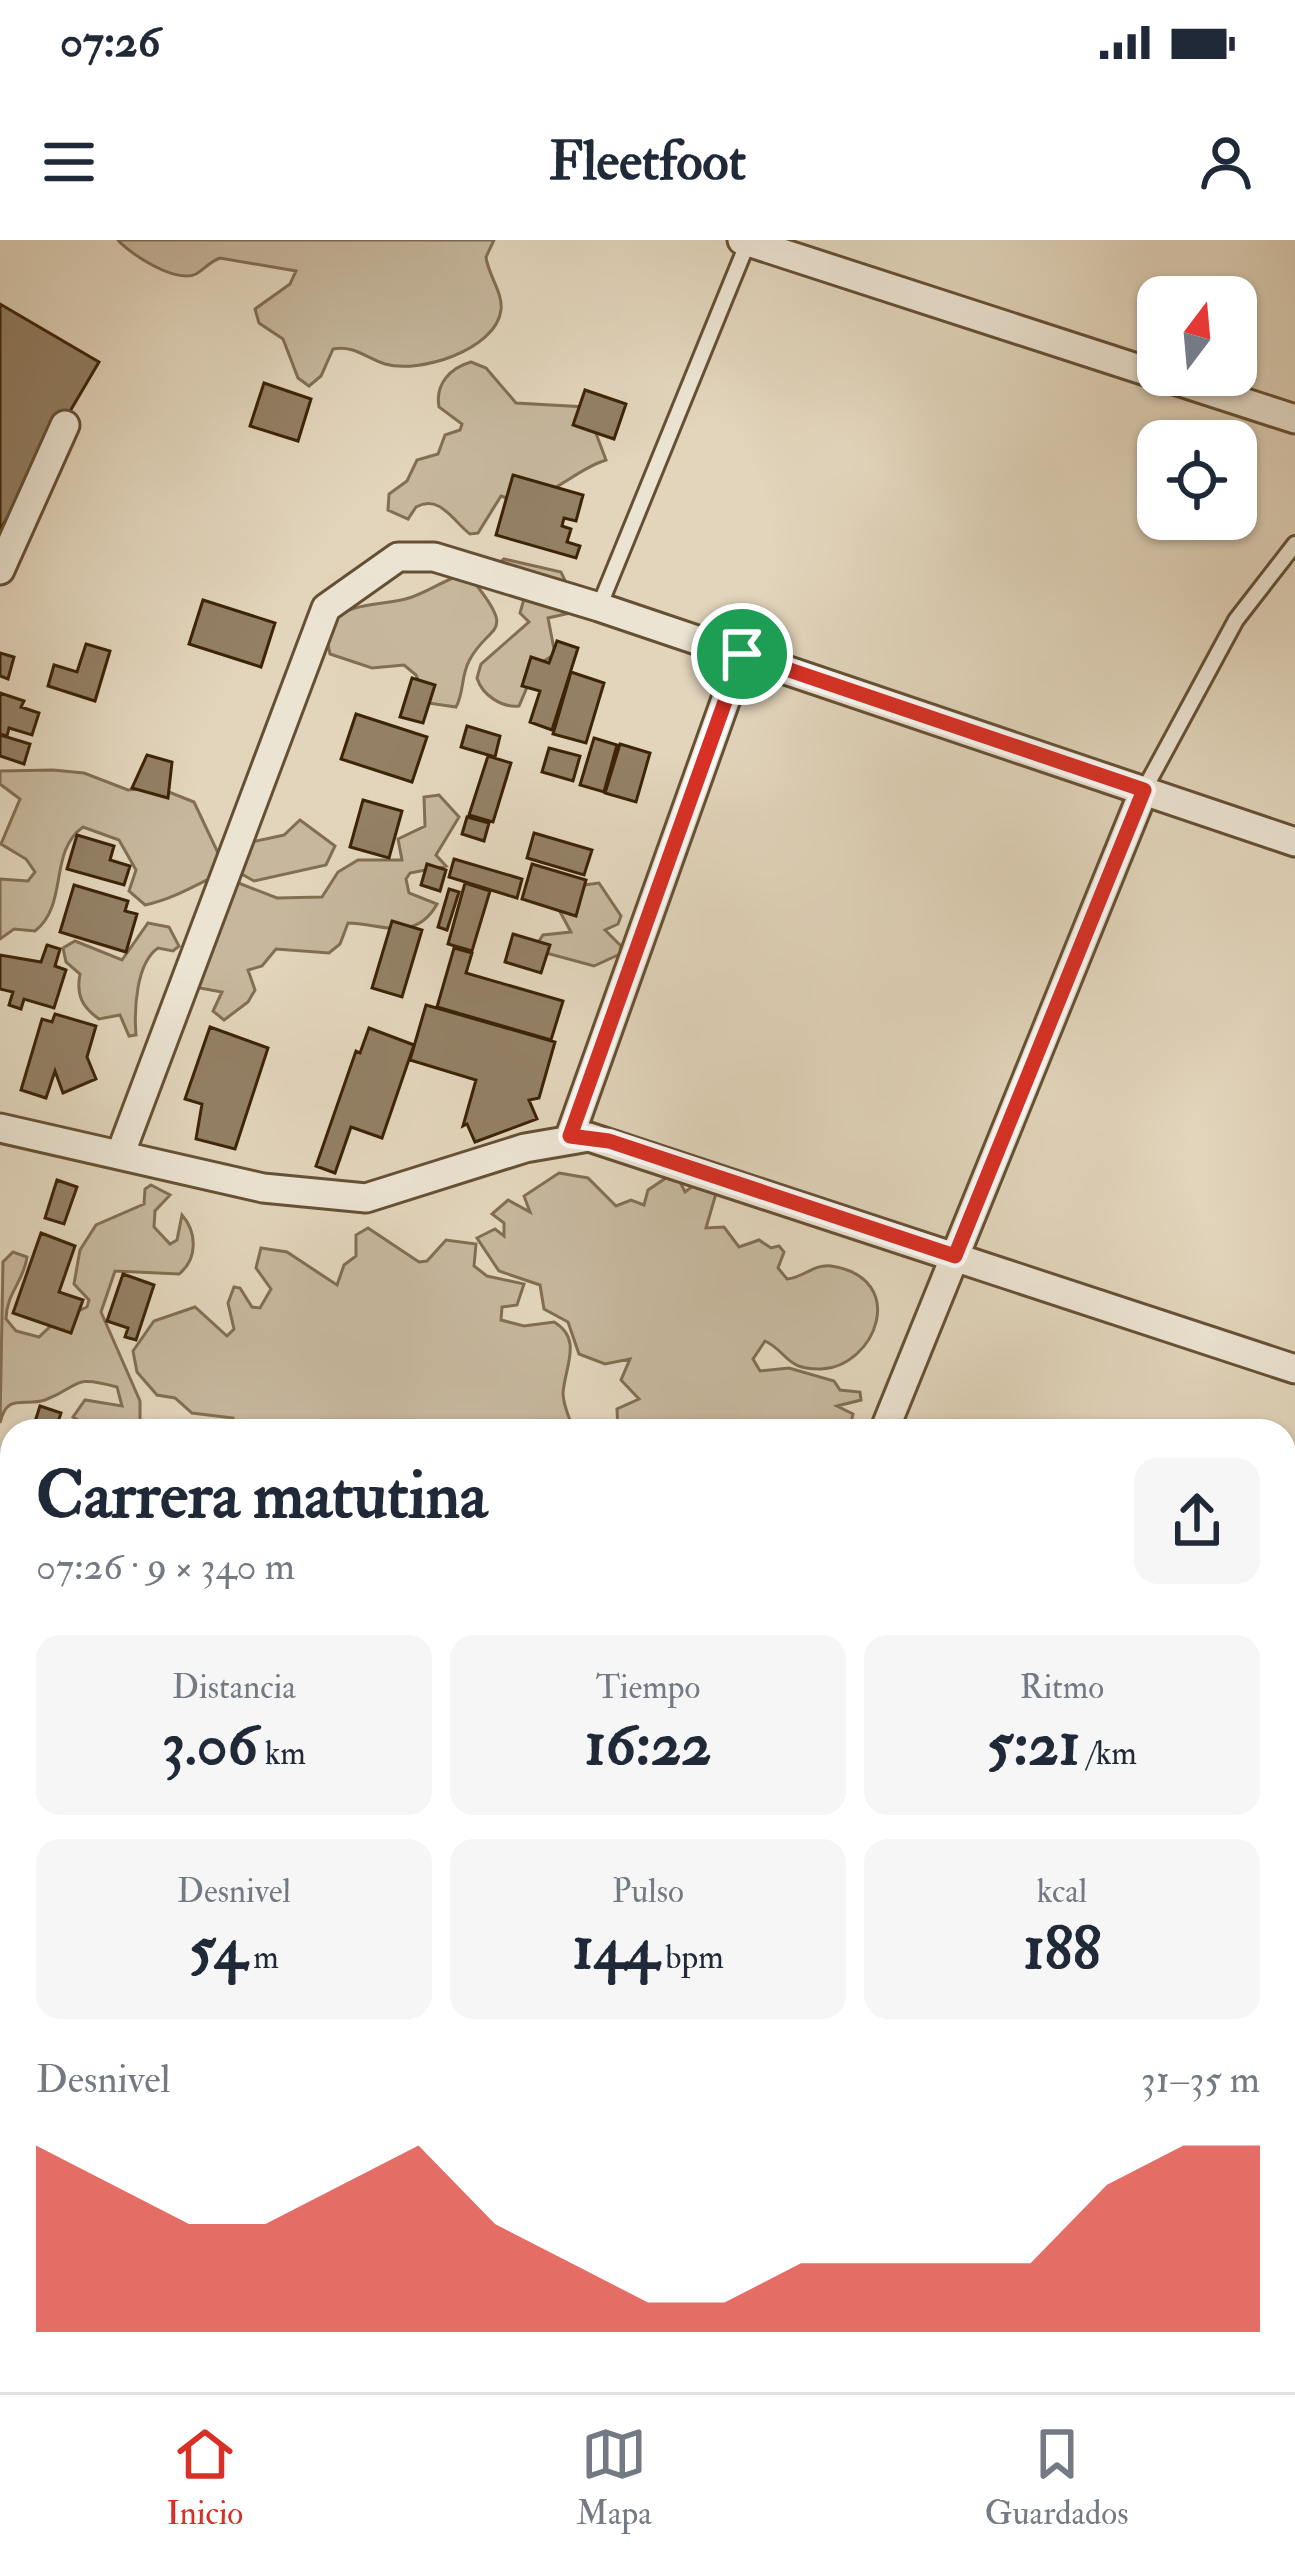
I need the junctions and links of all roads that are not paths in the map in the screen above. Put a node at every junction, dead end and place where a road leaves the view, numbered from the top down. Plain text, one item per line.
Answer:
1 (745, 241) edge
2 (1137, 368) edge
3 (1224, 396) edge
4 (1295, 419) edge
5 (64, 425) dead end
6 (1295, 544) edge
7 (0, 570) edge
8 (599, 607) junction
9 (742, 654) junction
10 (1144, 790) junction
11 (1295, 842) edge
12 (0, 1128) edge
13 (570, 1136) junction
14 (120, 1155) junction
15 (955, 1256) junction
16 (1295, 1369) edge
17 (889, 1419) edge

1 - 2 street
1 - 8 lane
3 - 4 street
5 - 7 street
6 - 10 lane
8 - 9 street
8 - 14 street
9 - 10 street
9 - 13 street
10 - 11 street
10 - 15 street
12 - 14 street
13 - 14 street
13 - 15 street
15 - 16 street
15 - 17 street

